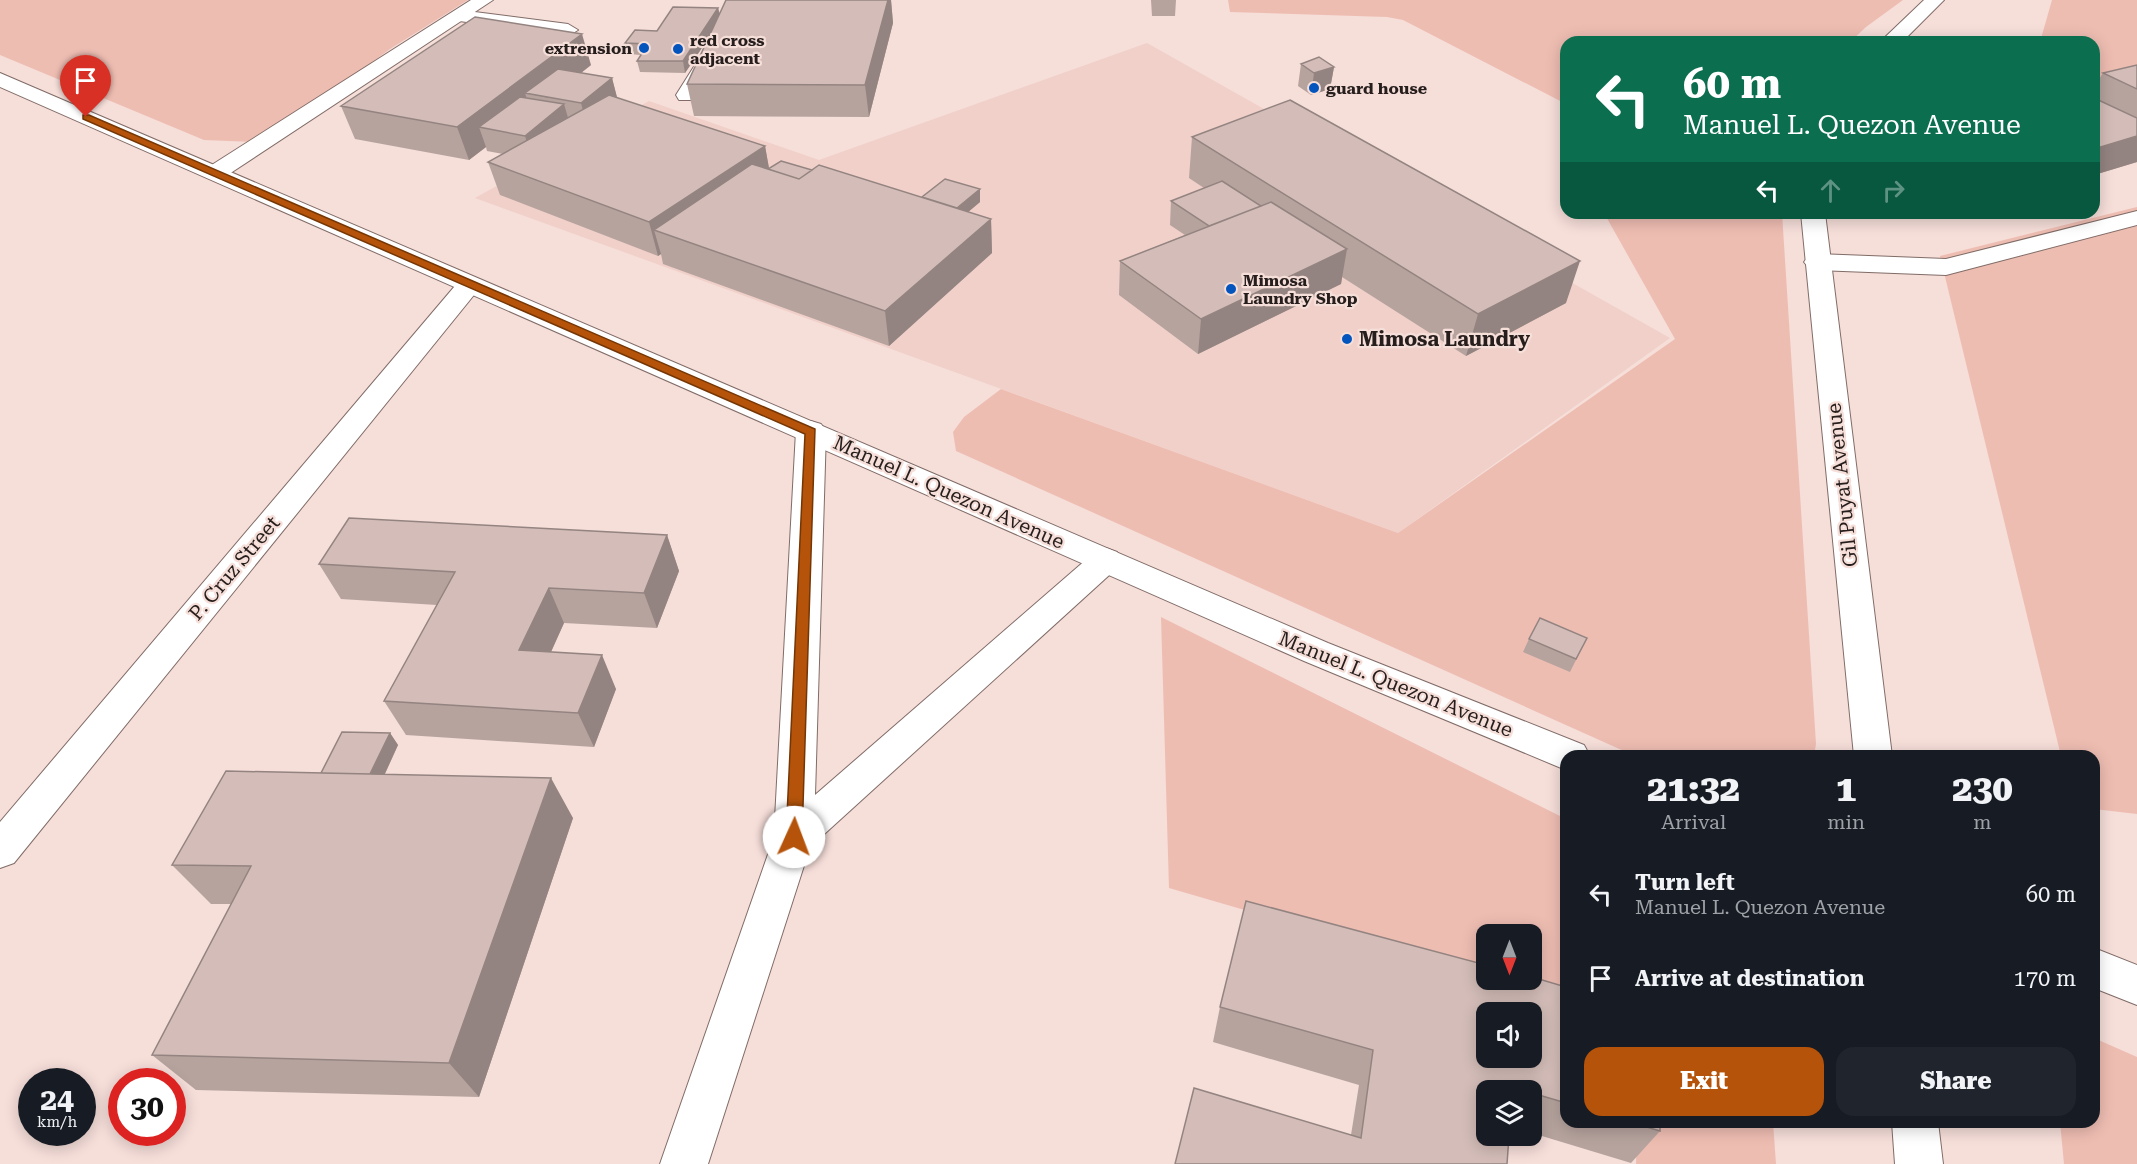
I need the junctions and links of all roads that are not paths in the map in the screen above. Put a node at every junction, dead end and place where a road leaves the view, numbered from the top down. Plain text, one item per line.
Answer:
1 (484, 0) edge
2 (745, 0) edge
3 (1935, 0) edge
4 (459, 16) junction
5 (568, 30) edge
6 (1896, 36) edge
7 (0, 79) edge
8 (687, 95) edge
9 (215, 173) junction
10 (2137, 218) edge
11 (1813, 219) edge
12 (1817, 262) junction
13 (469, 285) junction
14 (811, 432) junction
15 (1106, 560) junction
16 (1872, 750) edge
17 (1560, 752) edge
18 (794, 837) junction
19 (0, 851) edge
20 (2100, 970) edge
21 (2137, 985) edge
22 (1916, 1128) edge
23 (684, 1164) edge
24 (1919, 1164) edge

1 - 4 street
2 - 8 street
3 - 6 street
4 - 5 street
4 - 9 street
7 - 9 street, Manuel L. Quezon Avenue
9 - 13 street, Manuel L. Quezon Avenue
10 - 12 street
11 - 12 street, Gil Puyat Avenue
12 - 16 street, Gil Puyat Avenue
13 - 14 street, Manuel L. Quezon Avenue
13 - 19 street, P. Cruz Street
14 - 15 street, Manuel L. Quezon Avenue
14 - 18 street
15 - 17 street, Manuel L. Quezon Avenue
15 - 18 street
18 - 23 street
20 - 21 street
22 - 24 street

